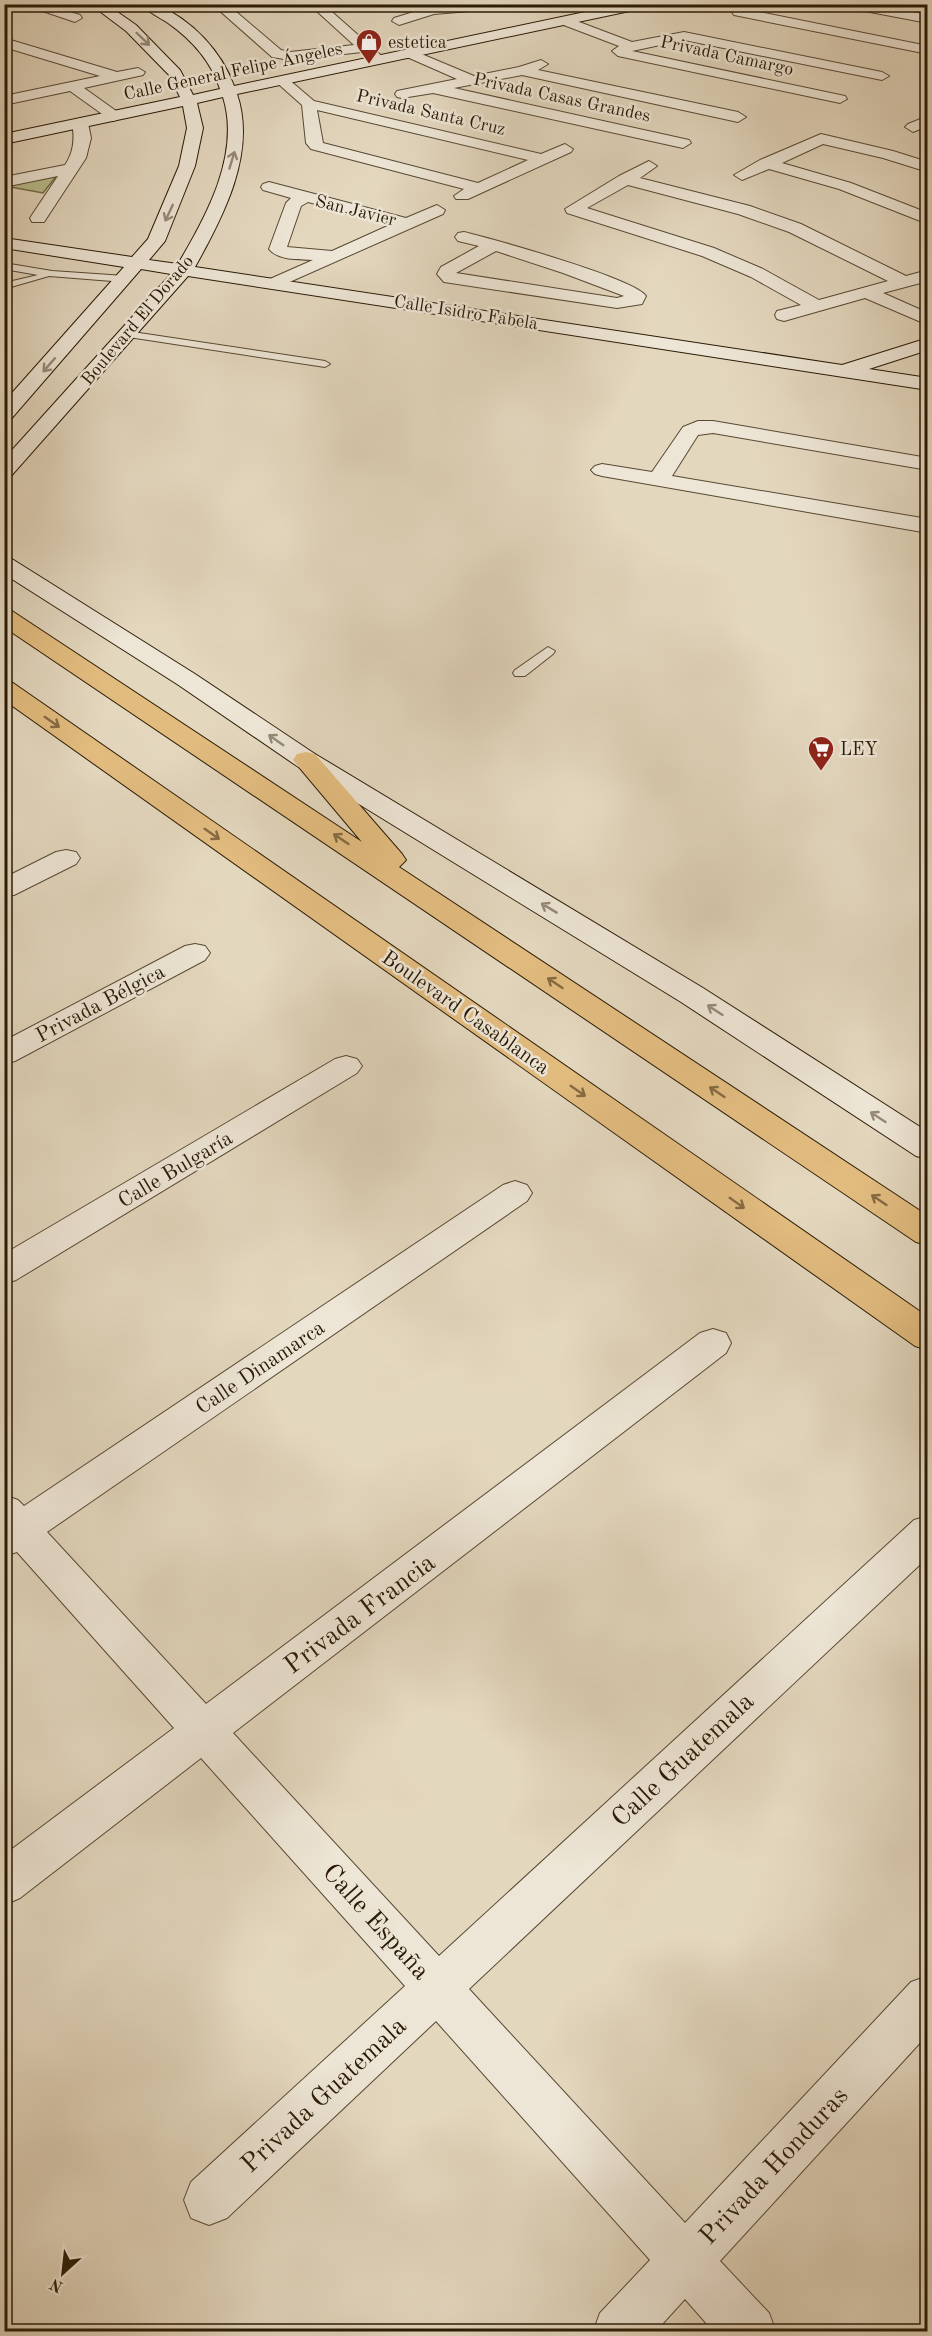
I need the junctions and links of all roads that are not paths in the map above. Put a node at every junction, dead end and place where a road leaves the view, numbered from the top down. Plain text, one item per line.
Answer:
1 (28, 4) edge
2 (96, 4) edge
3 (147, 4) edge
4 (218, 4) edge
5 (315, 4) edge
6 (505, 4) edge
7 (645, 4) edge
8 (849, 4) edge
9 (429, 7) edge
10 (476, 7) junction
11 (796, 9) dead end
12 (739, 12) dead end
13 (765, 17) junction
14 (75, 18) dead end
15 (927, 19) edge
16 (399, 21) dead end
17 (566, 21) junction
18 (529, 29) junction
19 (4, 42) edge
20 (631, 46) junction
21 (364, 48) junction
22 (927, 50) edge
23 (412, 54) junction
24 (380, 61) junction
25 (541, 64) dead end
26 (522, 71) junction
27 (138, 72) dead end
28 (117, 76) junction
29 (471, 80) junction
30 (282, 81) junction
31 (72, 86) junction
32 (4, 88) edge
33 (432, 88) junction
34 (231, 92) junction
35 (402, 94) dead end
36 (28, 96) junction
37 (189, 100) junction
38 (4, 101) edge
39 (309, 104) junction
40 (756, 109) dead end
41 (114, 116) junction
42 (738, 117) junction
43 (80, 123) junction
44 (719, 126) dead end
45 (701, 135) dead end
46 (4, 139) edge
47 (682, 143) junction
48 (565, 149) dead end
49 (543, 159) junction
50 (766, 163) junction
51 (927, 167) edge
52 (69, 169) junction
53 (742, 175) dead end
54 (625, 179) junction
55 (4, 182) edge
56 (268, 187) dead end
57 (480, 188) junction
58 (462, 196) dead end
59 (15, 197) edge
60 (306, 197) junction
61 (48, 202) junction
62 (437, 210) dead end
63 (38, 218) dead end
64 (927, 219) edge
65 (407, 223) junction
66 (464, 237) dead end
67 (4, 243) edge
68 (495, 245) junction
69 (333, 256) junction
70 (139, 263) junction
71 (4, 266) edge
72 (184, 270) junction
73 (52, 274) junction
74 (927, 275) edge
75 (125, 279) junction
76 (905, 282) junction
77 (276, 283) junction
78 (4, 286) edge
79 (866, 292) junction
80 (563, 295) junction
81 (817, 306) junction
82 (784, 315) dead end
83 (927, 320) edge
84 (536, 322) junction
85 (126, 334) junction
86 (927, 344) edge
87 (325, 364) dead end
88 (843, 370) junction
89 (927, 384) edge
90 (4, 415) edge
91 (927, 464) edge
92 (602, 470) dead end
93 (4, 472) edge
94 (658, 480) junction
95 (927, 526) edge
96 (4, 564) edge
97 (4, 616) edge
98 (548, 651) dead end
99 (520, 673) dead end
100 (4, 688) edge
101 (306, 760) junction
102 (66, 858) dead end
103 (4, 889) edge
104 (419, 891) junction
105 (195, 953) dead end
106 (4, 1054) edge
107 (346, 1066) dead end
108 (927, 1148) edge
109 (515, 1193) dead end
110 (927, 1233) edge
111 (4, 1271) edge
112 (927, 1336) edge
113 (713, 1343) dead end
114 (10, 1527) edge
115 (927, 1532) edge
116 (204, 1731) junction
117 (4, 1883) edge
118 (437, 1987) junction
119 (927, 1999) edge
120 (209, 2200) dead end
121 (685, 2260) junction
122 (619, 2331) edge
123 (750, 2331) edge

1 - 14 street
2 -> 37 street, Boulevard El Dorado
3 - 34 street, Boulevard El Dorado
4 - 21 street
5 - 21 street
6 - 10 street
7 - 17 street, Calle General Felipe Ángeles
8 - 15 street
9 - 10 street
9 - 16 street
10 - 18 street
11 - 13 street
12 - 13 street
13 - 22 street
17 - 18 street, Calle General Felipe Ángeles
17 - 20 street, Privada Camargo
18 - 23 street, Calle General Felipe Ángeles
19 - 28 street
20 - 20 street, Privada Camargo
21 - 24 street
23 - 24 street, Calle General Felipe Ángeles
23 - 29 street, Privada Casas Grandes
24 - 30 street, Calle General Felipe Ángeles
25 - 26 street, Privada Casas Grandes
26 - 29 street, Privada Casas Grandes
26 - 42 street, Privada Casas Grandes
27 - 28 street
28 - 31 street
29 - 33 street, Privada Casas Grandes
30 - 34 street, Calle General Felipe Ángeles
30 - 39 street, Privada Santa Cruz
31 - 36 street
31 - 41 street
32 - 36 street
33 - 35 street, Privada Casas Grandes
33 - 47 street, Privada Casas Grandes
34 - 37 street, Calle General Felipe Ángeles
72 -> 34 street, Boulevard El Dorado
36 - 38 street
37 - 41 street, Calle General Felipe Ángeles
37 -> 70 street, Boulevard El Dorado
39 - 49 street, Privada Santa Cruz
39 - 57 street
40 - 42 street
41 - 43 street, Calle General Felipe Ángeles
42 - 44 street
43 - 46 street, Calle General Felipe Ángeles
43 - 52 street
45 - 47 street, Privada Casas Grandes
47 - 54 street, Privada Casas Grandes
48 - 49 street
49 - 57 street
50 - 51 street
50 - 53 street
50 - 64 street
52 - 55 street
52 - 61 street
54 - 76 street
54 - 81 street, Privada Casas Grandes
56 - 60 street, San Javier
57 - 58 street
59 - 61 street
60 - 65 street, San Javier
60 - 69 street, San Javier
61 - 63 street
62 - 65 street, San Javier
65 - 69 street, San Javier
66 - 68 street
67 - 70 street, Calle Isidro Fabela
68 - 80 street
68 - 80 street
69 - 77 street, San Javier
70 - 72 street, Calle Isidro Fabela
70 - 75 street, Boulevard El Dorado
71 - 73 lane
72 - 77 street, Calle Isidro Fabela
72 - 85 street, Boulevard El Dorado
73 - 75 lane
73 - 78 lane
74 - 76 street
75 -> 90 street, Boulevard El Dorado
76 - 79 street
77 - 84 street, Calle Isidro Fabela
79 - 81 street
79 - 83 street
80 - 84 street
81 - 82 street
84 - 88 street, Calle Isidro Fabela
85 - 87 lane
85 - 93 street, Boulevard El Dorado
86 - 88 street
88 - 89 street, Calle Isidro Fabela
91 - 94 street
92 - 94 street
94 - 95 street
101 -> 96 street
104 -> 97 main road
98 - 99 lane
100 -> 112 main road, Boulevard Casablanca
101 - 104 main road
108 -> 101 street
102 - 103 street
110 -> 104 main road
105 - 106 street, Privada Bélgica
107 - 111 street, Calle Bulgaría
109 - 114 street, Calle Dinamarca
113 - 116 street, Privada Francia
114 - 116 street, Calle España
115 - 118 street, Calle Guatemala
116 - 117 street, Privada Francia
116 - 118 street, Calle España
118 - 120 street, Privada Guatemala
118 - 121 street, Calle España
119 - 121 street, Privada Honduras
121 - 122 street, Privada Honduras
121 - 123 street, Calle España

